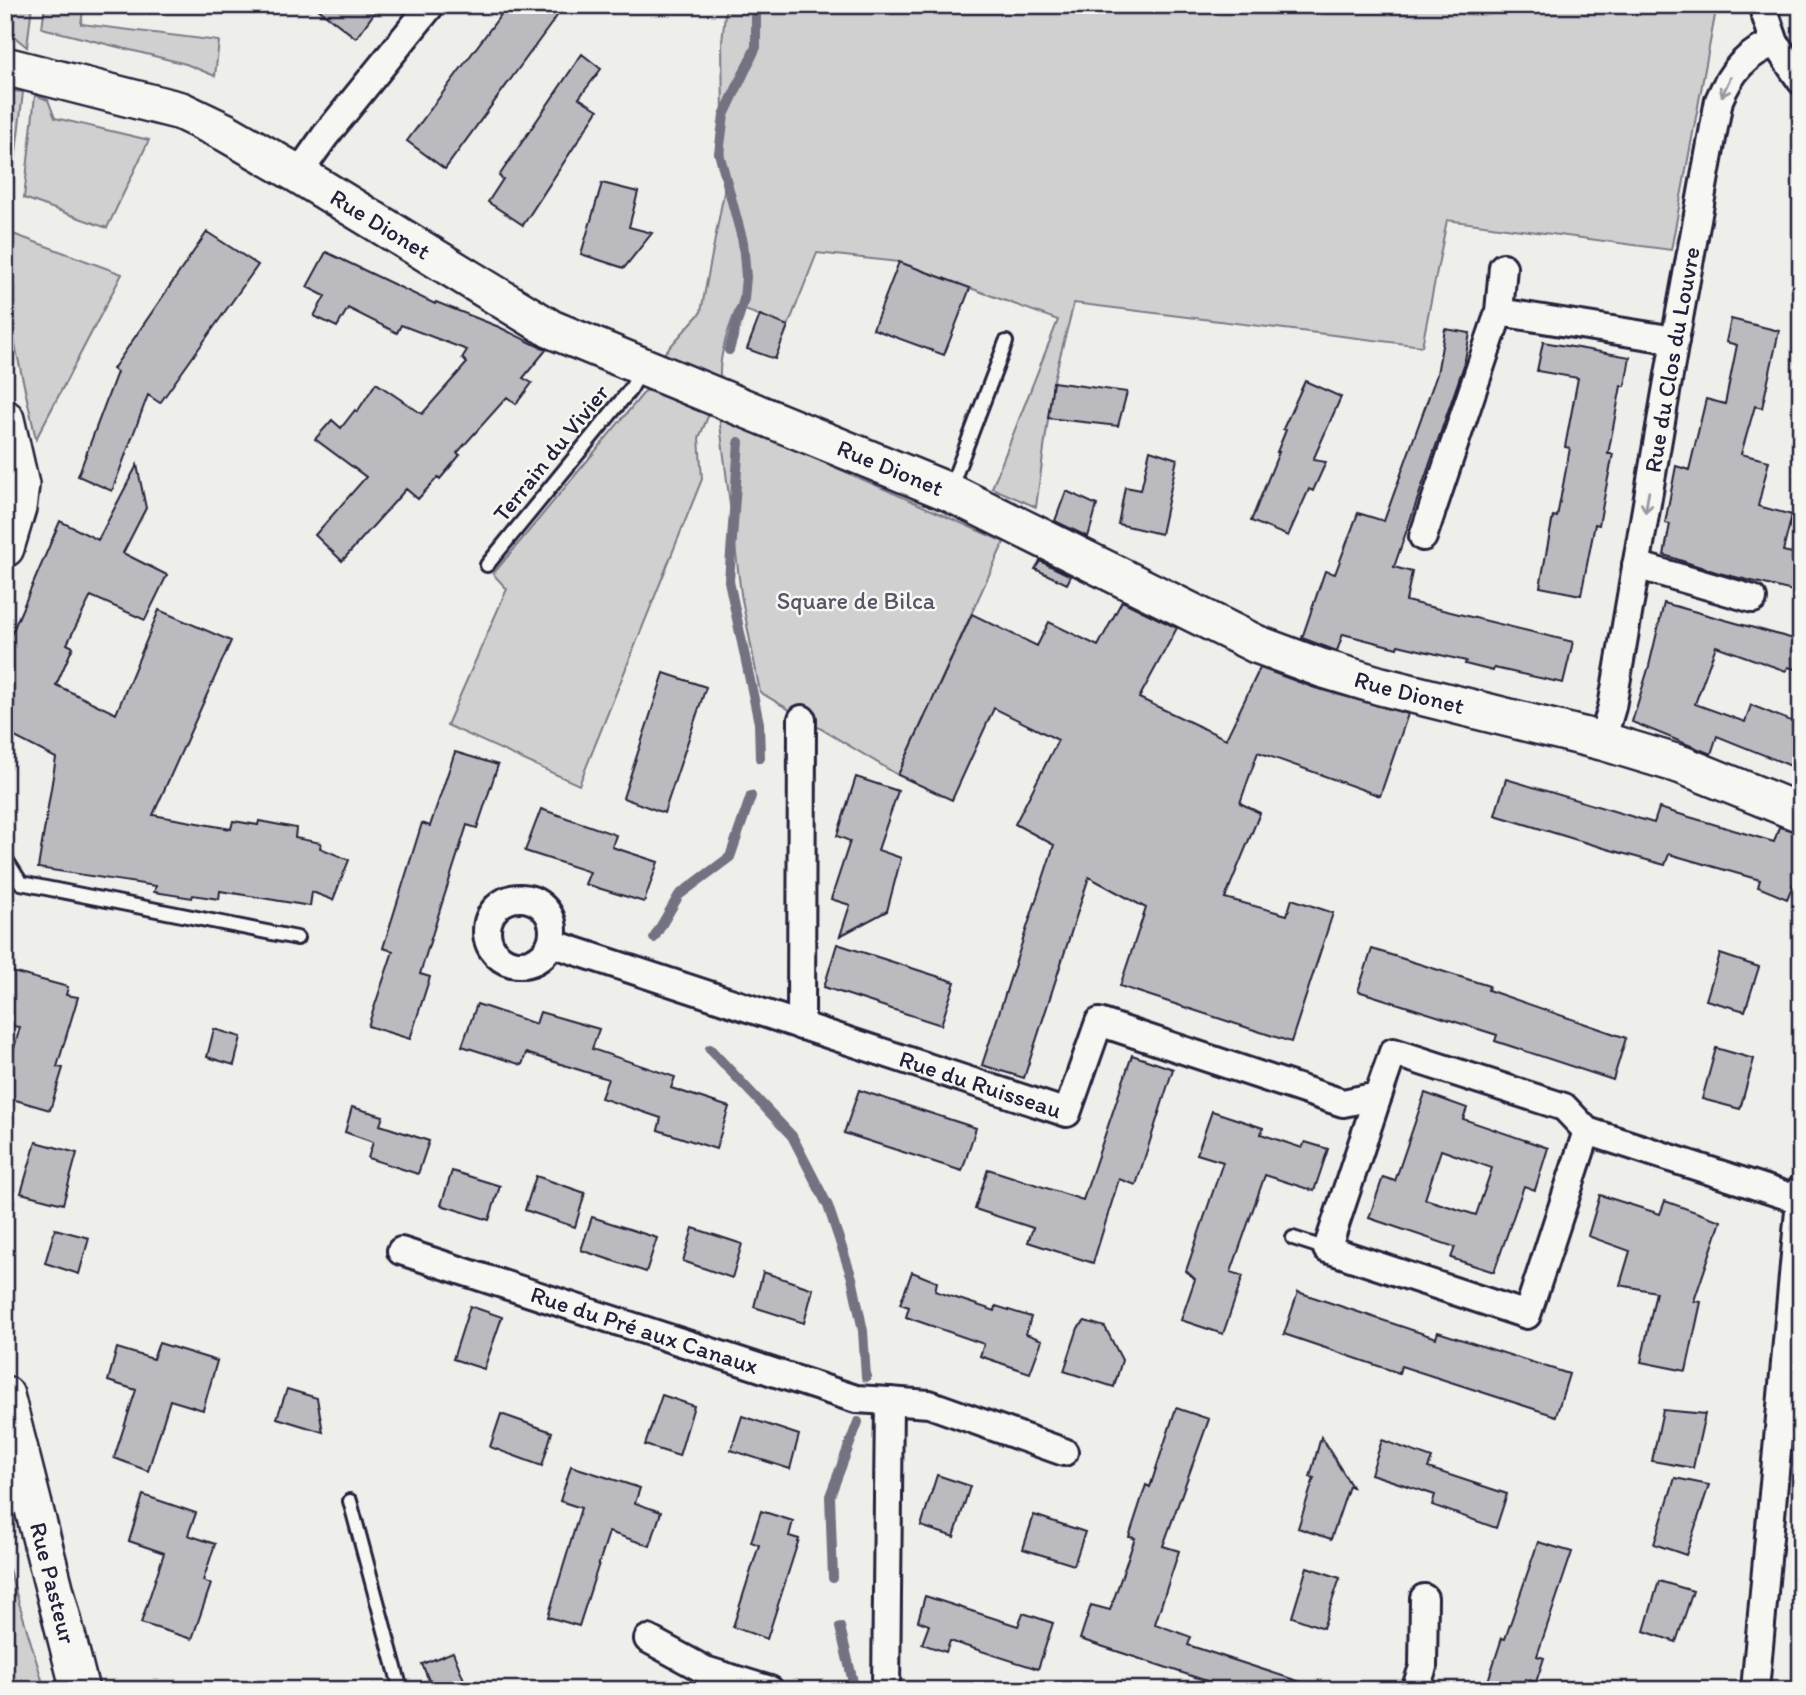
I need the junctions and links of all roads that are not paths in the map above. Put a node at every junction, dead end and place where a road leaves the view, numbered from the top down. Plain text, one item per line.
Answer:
1 (431, 5) edge
2 (1762, 5) edge
3 (1775, 43) junction
4 (5, 66) edge
5 (1801, 81) edge
6 (298, 174) junction
7 (1503, 267) dead end
8 (1499, 312) junction
9 (1675, 340) junction
10 (1006, 342) dead end
11 (644, 366) junction
12 (5, 419) edge
13 (949, 492) junction
14 (1423, 537) dead end
15 (5, 548) edge
16 (486, 565) dead end
17 (1636, 565) junction
18 (1753, 599) dead end
19 (802, 719) dead end
20 (1602, 741) junction
21 (1801, 813) edge
22 (5, 858) edge
23 (297, 939) dead end
24 (551, 943) dead end
25 (801, 1026) junction
26 (1378, 1096) junction
27 (1587, 1131) junction
28 (1800, 1194) edge
29 (1293, 1238) dead end
30 (1327, 1249) junction
31 (401, 1251) dead end
32 (5, 1395) edge
33 (889, 1401) junction
34 (1064, 1452) dead end
35 (349, 1501) dead end
36 (1424, 1598) dead end
37 (648, 1639) dead end
38 (80, 1690) edge
39 (401, 1690) edge
40 (770, 1690) edge
41 (886, 1690) edge
42 (1415, 1690) edge
43 (1755, 1690) edge

1 - 6 street
2 - 3 street
3 - 5 street
3 -> 9 street, Rue du Clos du Louvre
4 - 6 street, Rue Dionet
6 - 11 street, Rue Dionet
7 - 8 street
8 - 9 street
8 - 14 street
9 -> 17 street, Rue du Clos du Louvre
10 - 13 lane
11 - 13 street, Rue Dionet
11 - 16 lane, Terrain du Vivier
12 - 15 street
13 - 20 street, Rue Dionet
17 - 18 street
17 - 20 street, Rue du Clos du Louvre
19 - 25 street
20 - 21 street, Rue Dionet
22 - 23 lane
24 - 25 street, Rue du Ruisseau
25 - 26 street, Rue du Ruisseau
26 - 27 street
26 - 30 street
27 - 28 street
27 - 30 street
28 - 43 street
29 - 30 lane
31 - 33 street, Rue du Pré aux Canaux
32 - 38 street, Rue Pasteur
33 - 34 street, Rue du Pré aux Canaux
33 - 41 street
35 - 39 lane
36 - 42 street
37 - 40 street

